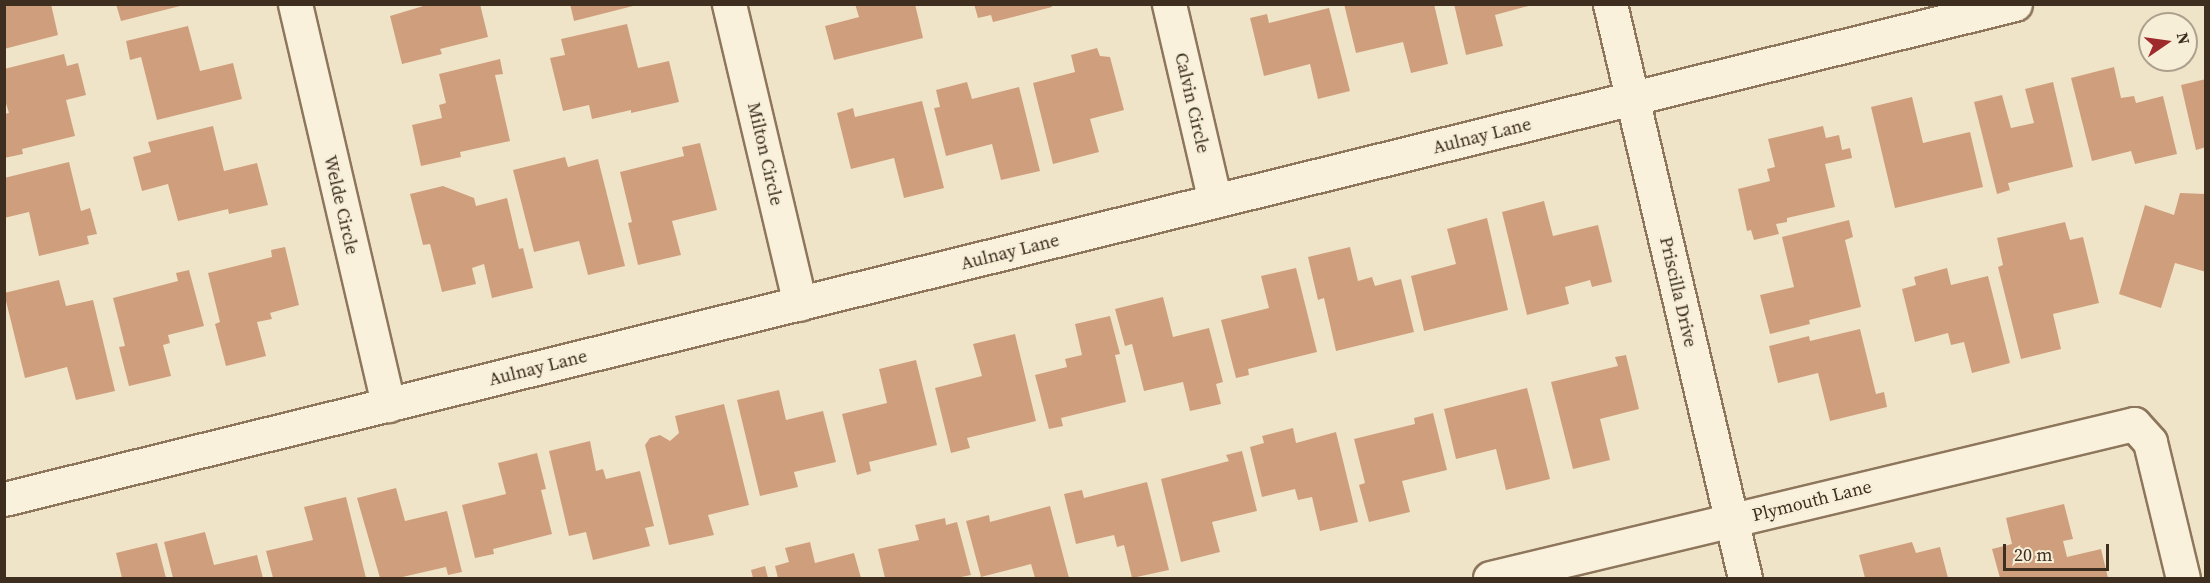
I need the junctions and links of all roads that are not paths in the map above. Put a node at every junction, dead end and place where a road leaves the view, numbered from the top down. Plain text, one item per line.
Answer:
1 (295, 4) edge
2 (729, 4) edge
3 (1169, 4) edge
4 (1610, 4) edge
5 (2015, 4) edge
6 (1632, 99) junction
7 (1215, 201) junction
8 (800, 304) junction
9 (387, 405) junction
10 (4, 499) edge
11 (1731, 520) junction
12 (1490, 579) edge
13 (1745, 579) edge
14 (2183, 579) edge

1 - 9 street, Welde Circle
2 - 8 street, Milton Circle
3 - 7 street, Calvin Circle
4 - 6 street, Priscilla Drive
5 - 6 street, Aulnay Lane
6 - 7 street, Aulnay Lane
6 - 11 street, Priscilla Drive
7 - 8 street, Aulnay Lane
8 - 9 street, Aulnay Lane
9 - 10 street, Aulnay Lane
11 - 12 street, Plymouth Lane
11 - 13 street, Priscilla Drive
11 - 14 street, Plymouth Lane

